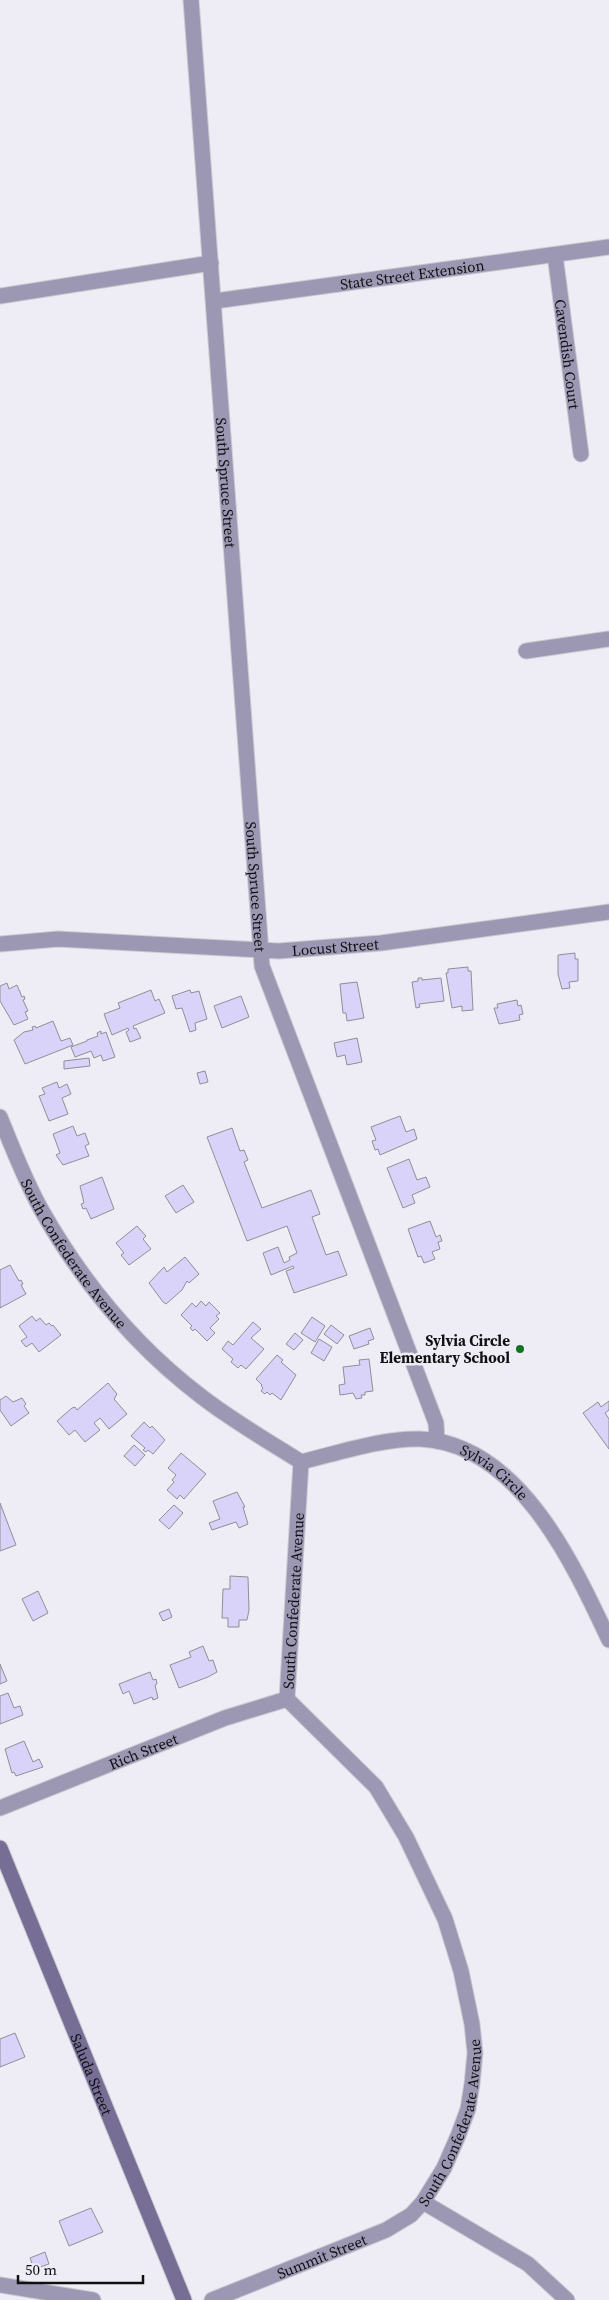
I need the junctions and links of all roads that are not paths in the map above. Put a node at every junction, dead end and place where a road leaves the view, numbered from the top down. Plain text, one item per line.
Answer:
1 (191, 0) edge
2 (609, 248) edge
3 (555, 255) junction
4 (211, 263) junction
5 (0, 296) edge
6 (215, 301) junction
7 (581, 454) dead end
8 (609, 639) edge
9 (526, 652) dead end
10 (609, 912) edge
11 (0, 944) edge
12 (261, 950) junction
13 (0, 1117) edge
14 (437, 1441) junction
15 (301, 1462) junction
16 (609, 1640) edge
17 (287, 1700) junction
18 (0, 1808) edge
19 (0, 1848) edge
20 (423, 2202) junction
21 (0, 2285) edge
22 (93, 2300) edge
23 (184, 2300) edge
24 (212, 2300) edge
25 (567, 2300) edge

1 - 4 street
2 - 3 street, State Street Extension
3 - 6 street, State Street Extension
3 - 7 street, Cavendish Court
4 - 5 street
4 - 6 street, South Spruce Street
6 - 12 street, South Spruce Street
8 - 9 street
10 - 12 street, Locust Street
11 - 12 street, Locust Street
12 - 14 street, South Spruce Street
13 - 15 street, South Confederate Avenue
14 - 15 street, Sylvia Circle
14 - 16 street, Sylvia Circle
15 - 17 street, South Confederate Avenue
17 - 18 street, Rich Street
17 - 20 street, South Confederate Avenue
19 - 23 main road, Saluda Street
20 - 24 street, Summit Street
20 - 25 street, South Confederate Avenue
21 - 22 street

